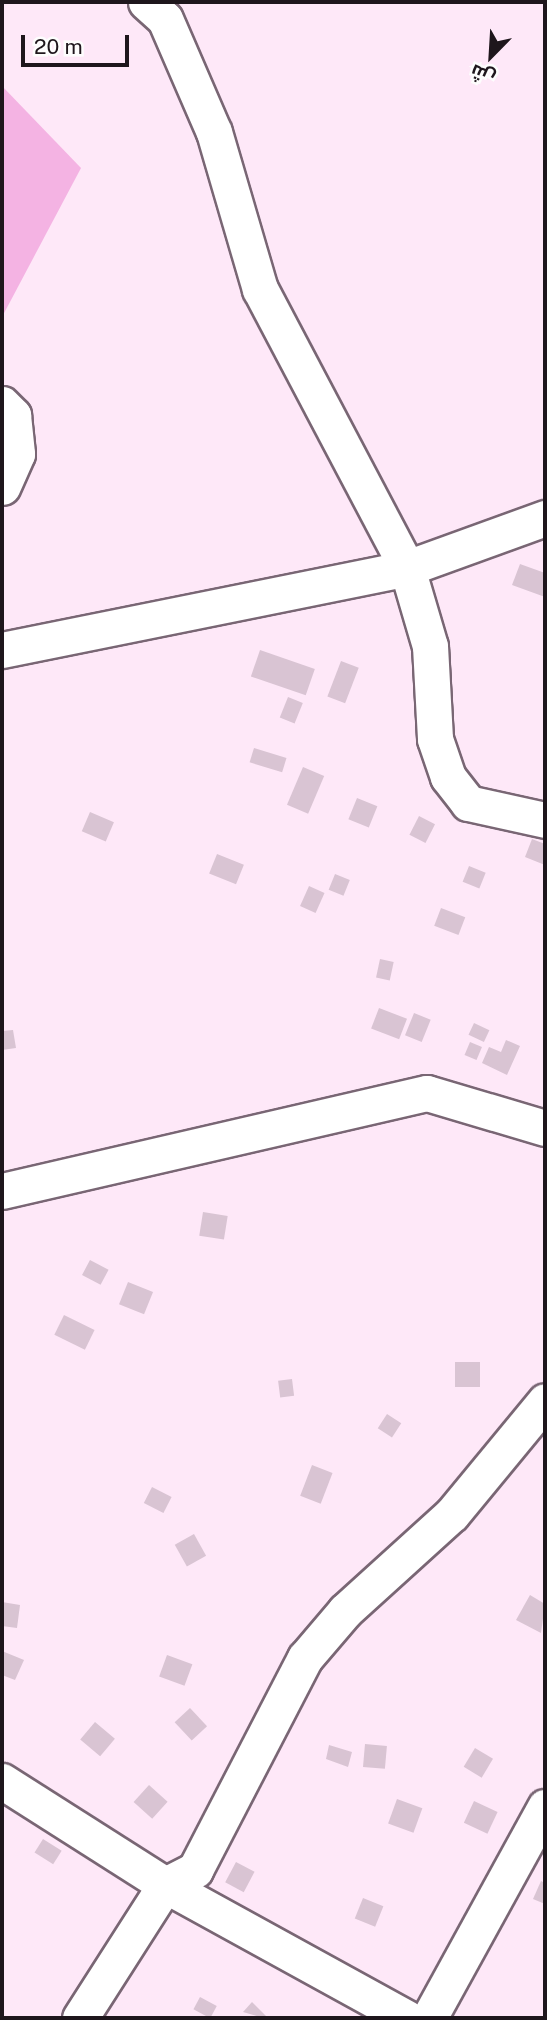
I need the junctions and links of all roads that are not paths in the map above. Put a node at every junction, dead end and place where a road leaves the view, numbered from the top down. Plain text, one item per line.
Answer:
1 (146, 2) edge
2 (2, 404) edge
3 (2, 487) edge
4 (545, 518) edge
5 (407, 568) junction
6 (2, 650) edge
7 (545, 820) edge
8 (545, 1128) edge
9 (2, 1191) edge
10 (545, 1401) edge
11 (2, 1780) edge
12 (545, 1807) edge
13 (165, 1885) junction
14 (80, 2018) edge
15 (407, 2018) edge
16 (429, 2018) edge

1 - 5 street
2 - 3 street
4 - 5 street
5 - 6 street
5 - 7 street
8 - 9 street
10 - 13 street
11 - 13 street
12 - 16 street
13 - 14 street
13 - 15 street

